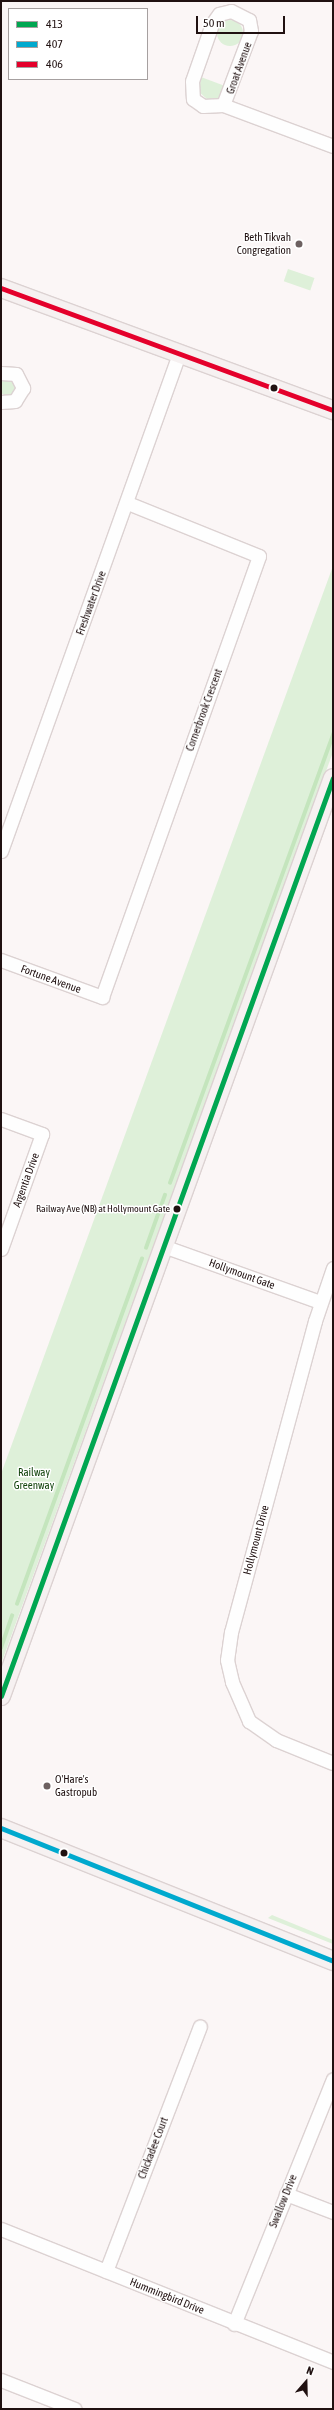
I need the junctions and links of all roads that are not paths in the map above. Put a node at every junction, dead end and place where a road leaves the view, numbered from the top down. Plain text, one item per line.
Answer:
1 (223, 105) junction
2 (333, 146) edge
3 (1, 288) edge
4 (179, 354) junction
5 (1, 372) edge
6 (1, 402) edge
7 (333, 410) edge
8 (128, 503) junction
9 (333, 778) edge
10 (1, 851) edge
11 (1, 960) edge
12 (102, 997) joint
13 (1, 1119) edge
14 (163, 1246) junction
15 (1, 1249) edge
16 (333, 1268) edge
17 (320, 1302) junction
18 (1, 1696) edge
19 (333, 1763) edge
20 (1, 1828) edge
21 (333, 1961) edge
22 (200, 2026) dead end
23 (333, 2079) edge
24 (286, 2194) junction
25 (333, 2212) edge
26 (1, 2229) edge
27 (106, 2271) junction
28 (234, 2324) junction
29 (333, 2362) edge
30 (1, 2380) edge
31 (74, 2409) edge

1 - 1 street, Groat Avenue
1 - 2 street, Groat Avenue
3 - 4 main road
4 - 7 main road
4 - 8 street, Freshwater Drive
5 - 6 street
8 - 10 street, Freshwater Drive
8 - 12 street, Cornerbrook Crescent
9 - 14 main road
11 - 12 street, Fortune Avenue
13 - 15 street, Argentia Drive
14 - 17 street, Hollymount Gate
14 - 18 main road
16 - 17 street, Hollymount Drive
17 - 19 street, Hollymount Drive
20 - 21 main road
22 - 27 street, Chickadee Court
23 - 24 street, Swallow Drive
24 - 25 street
24 - 28 street, Swallow Drive
26 - 27 street, Hummingbird Drive
27 - 28 street, Hummingbird Drive
28 - 29 street, Hummingbird Drive
30 - 31 street

